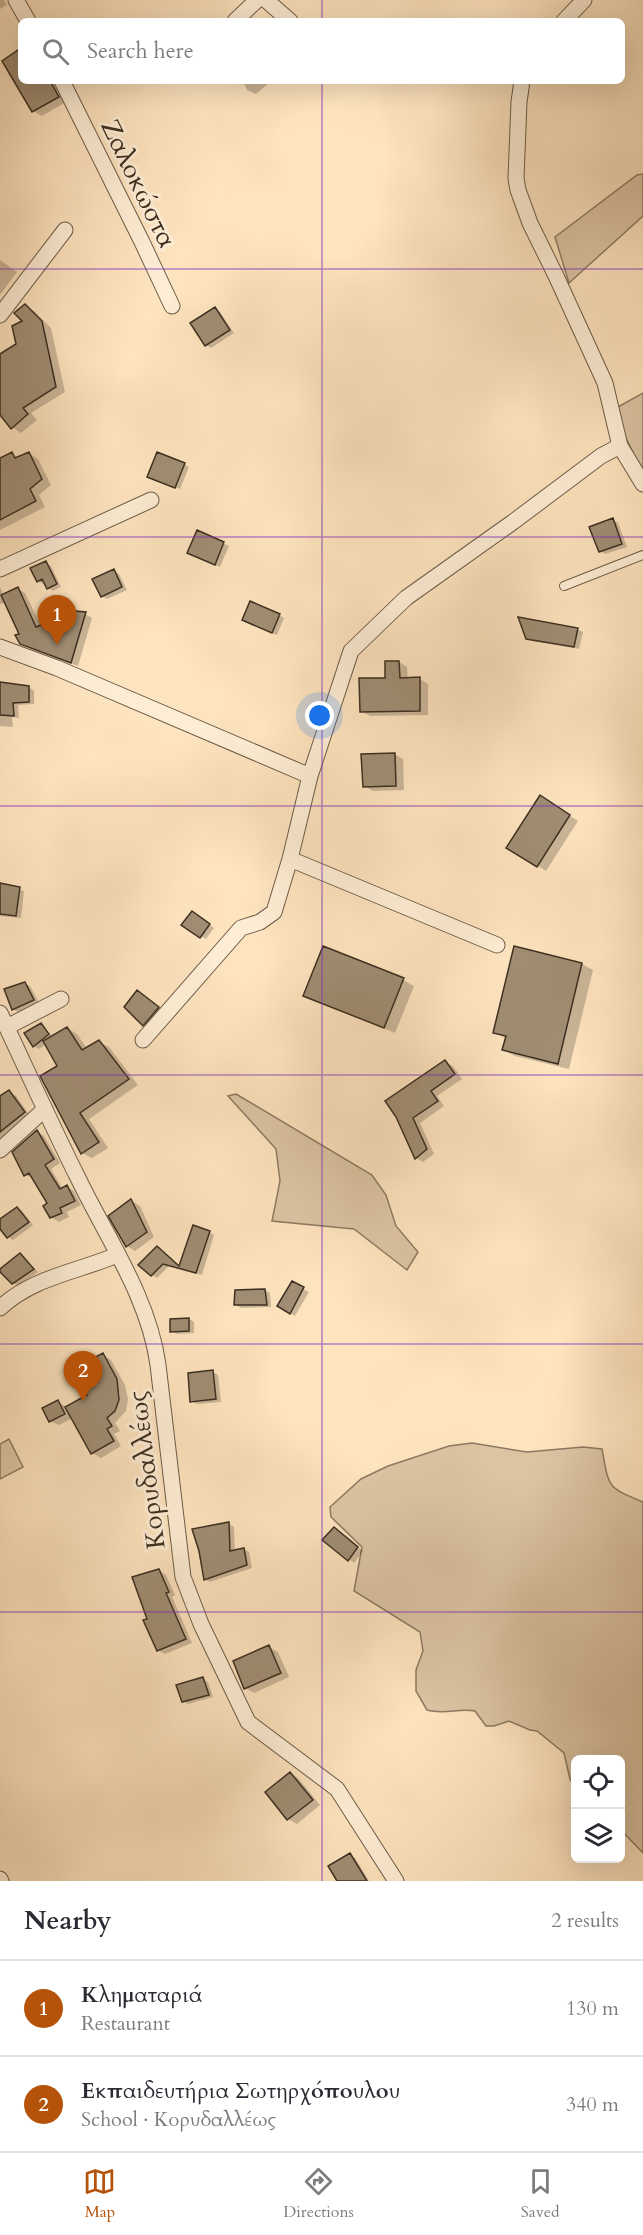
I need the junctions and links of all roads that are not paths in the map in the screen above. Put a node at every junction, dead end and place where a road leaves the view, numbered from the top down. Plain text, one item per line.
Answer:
1 (16, 0) edge
2 (257, 0) edge
3 (266, 0) edge
4 (584, 0) edge
5 (26, 18) edge
6 (238, 18) edge
7 (287, 18) edge
8 (567, 18) edge
9 (63, 84) edge
10 (522, 84) edge
11 (66, 230) dead end
12 (172, 306) dead end
13 (0, 315) edge
14 (620, 446) junction
15 (643, 484) edge
16 (151, 500) dead end
17 (643, 555) edge
18 (0, 569) edge
19 (564, 586) dead end
20 (0, 647) edge
21 (310, 776) junction
22 (290, 860) junction
23 (497, 945) dead end
24 (61, 999) dead end
25 (3, 1020) edge
26 (144, 1040) dead end
27 (45, 1109) junction
28 (0, 1150) edge
29 (117, 1255) junction
30 (0, 1308) edge
31 (396, 1881) edge

1 - 5 street
2 - 6 street
3 - 7 street
4 - 8 street
9 - 12 street, Ζαλοκώστα
10 - 14 street
11 - 13 street
14 - 15 street
14 - 21 street
16 - 18 street
17 - 19 lane
20 - 21 street
21 - 22 street
22 - 23 street
22 - 26 street
24 - 25 street
25 - 27 street, Κορυδαλλέως
27 - 28 street
27 - 29 street, Κορυδαλλέως
29 - 30 street
29 - 31 street, Κορυδαλλέως

